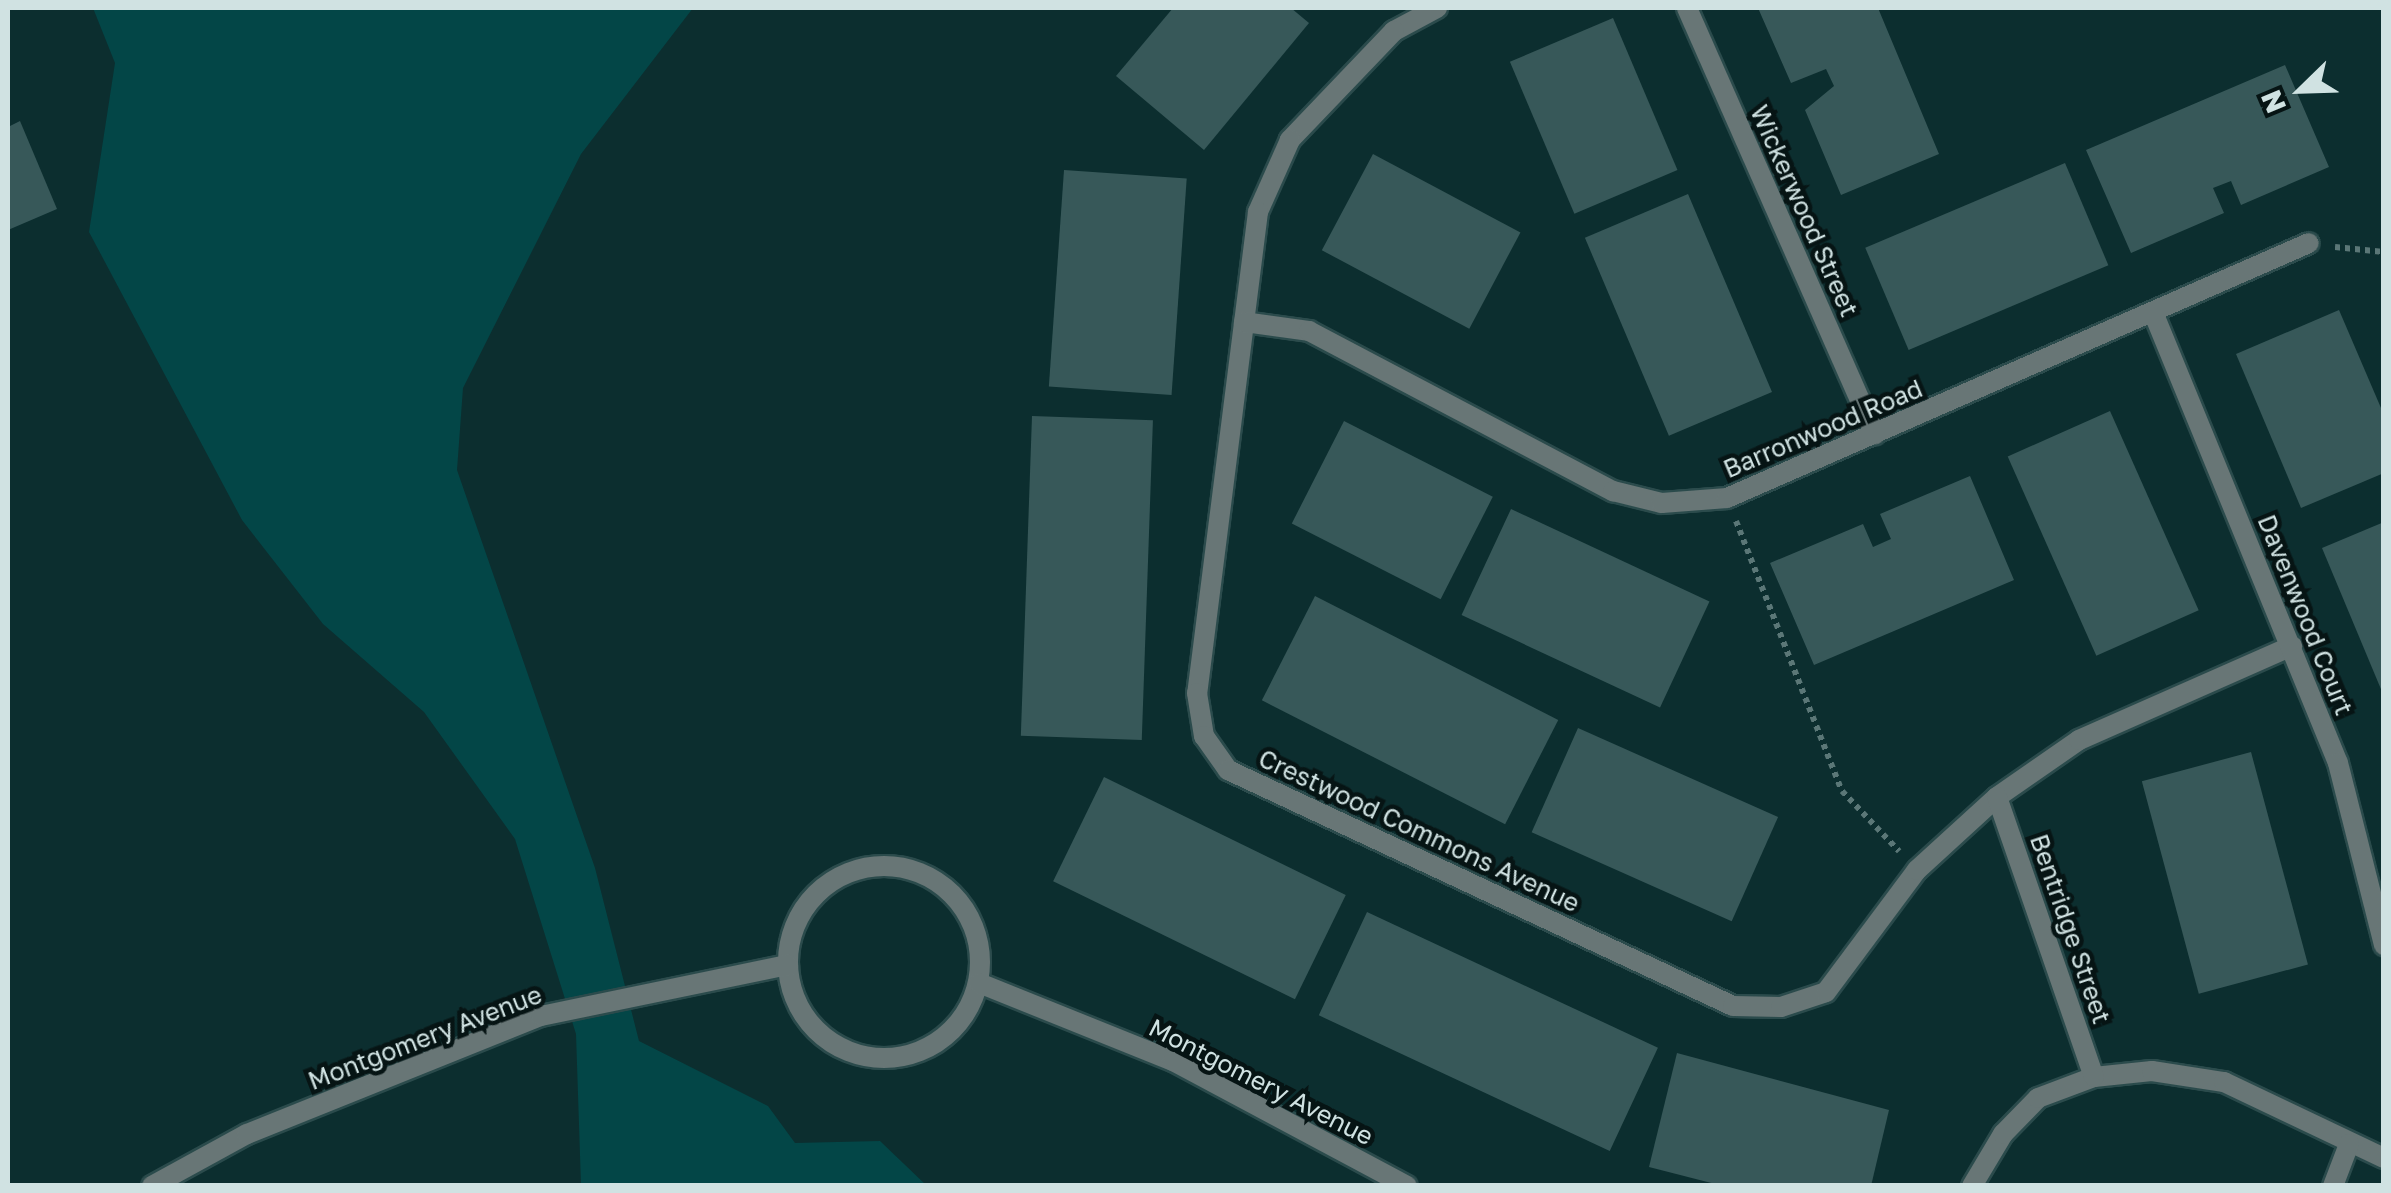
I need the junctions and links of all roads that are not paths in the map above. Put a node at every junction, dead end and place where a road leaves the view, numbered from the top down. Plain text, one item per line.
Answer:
1 (1438, 8) edge
2 (1687, 8) edge
3 (2309, 244) road end
4 (2153, 312) junction
5 (1244, 322) junction
6 (1874, 434) junction
7 (2292, 646) junction
8 (1997, 797) junction
9 (2384, 945) edge
10 (788, 966) junction
11 (979, 983) junction
12 (2094, 1077) junction
13 (2349, 1144) junction
14 (2384, 1158) edge
15 (152, 1186) edge
16 (1407, 1186) edge
17 (1972, 1186) edge
18 (2333, 1186) edge

1 - 5 street, Crestwood Commons Avenue
2 - 6 street, Wickerwood Street
3 - 4 street, Barronwood Road
4 - 6 street, Barronwood Road
4 - 7 street, Davenwood Court
5 - 6 street, Barronwood Road
5 - 8 street, Crestwood Commons Avenue
7 - 8 street, Crestwood Commons Avenue
7 - 9 street, Davenwood Court
8 - 12 street, Bentridge Street
10 - 11 street
10 - 11 street
10 - 15 street, Montgomery Avenue
11 - 16 street, Montgomery Avenue
12 - 13 street
12 - 17 street
13 - 14 street
13 - 18 street

